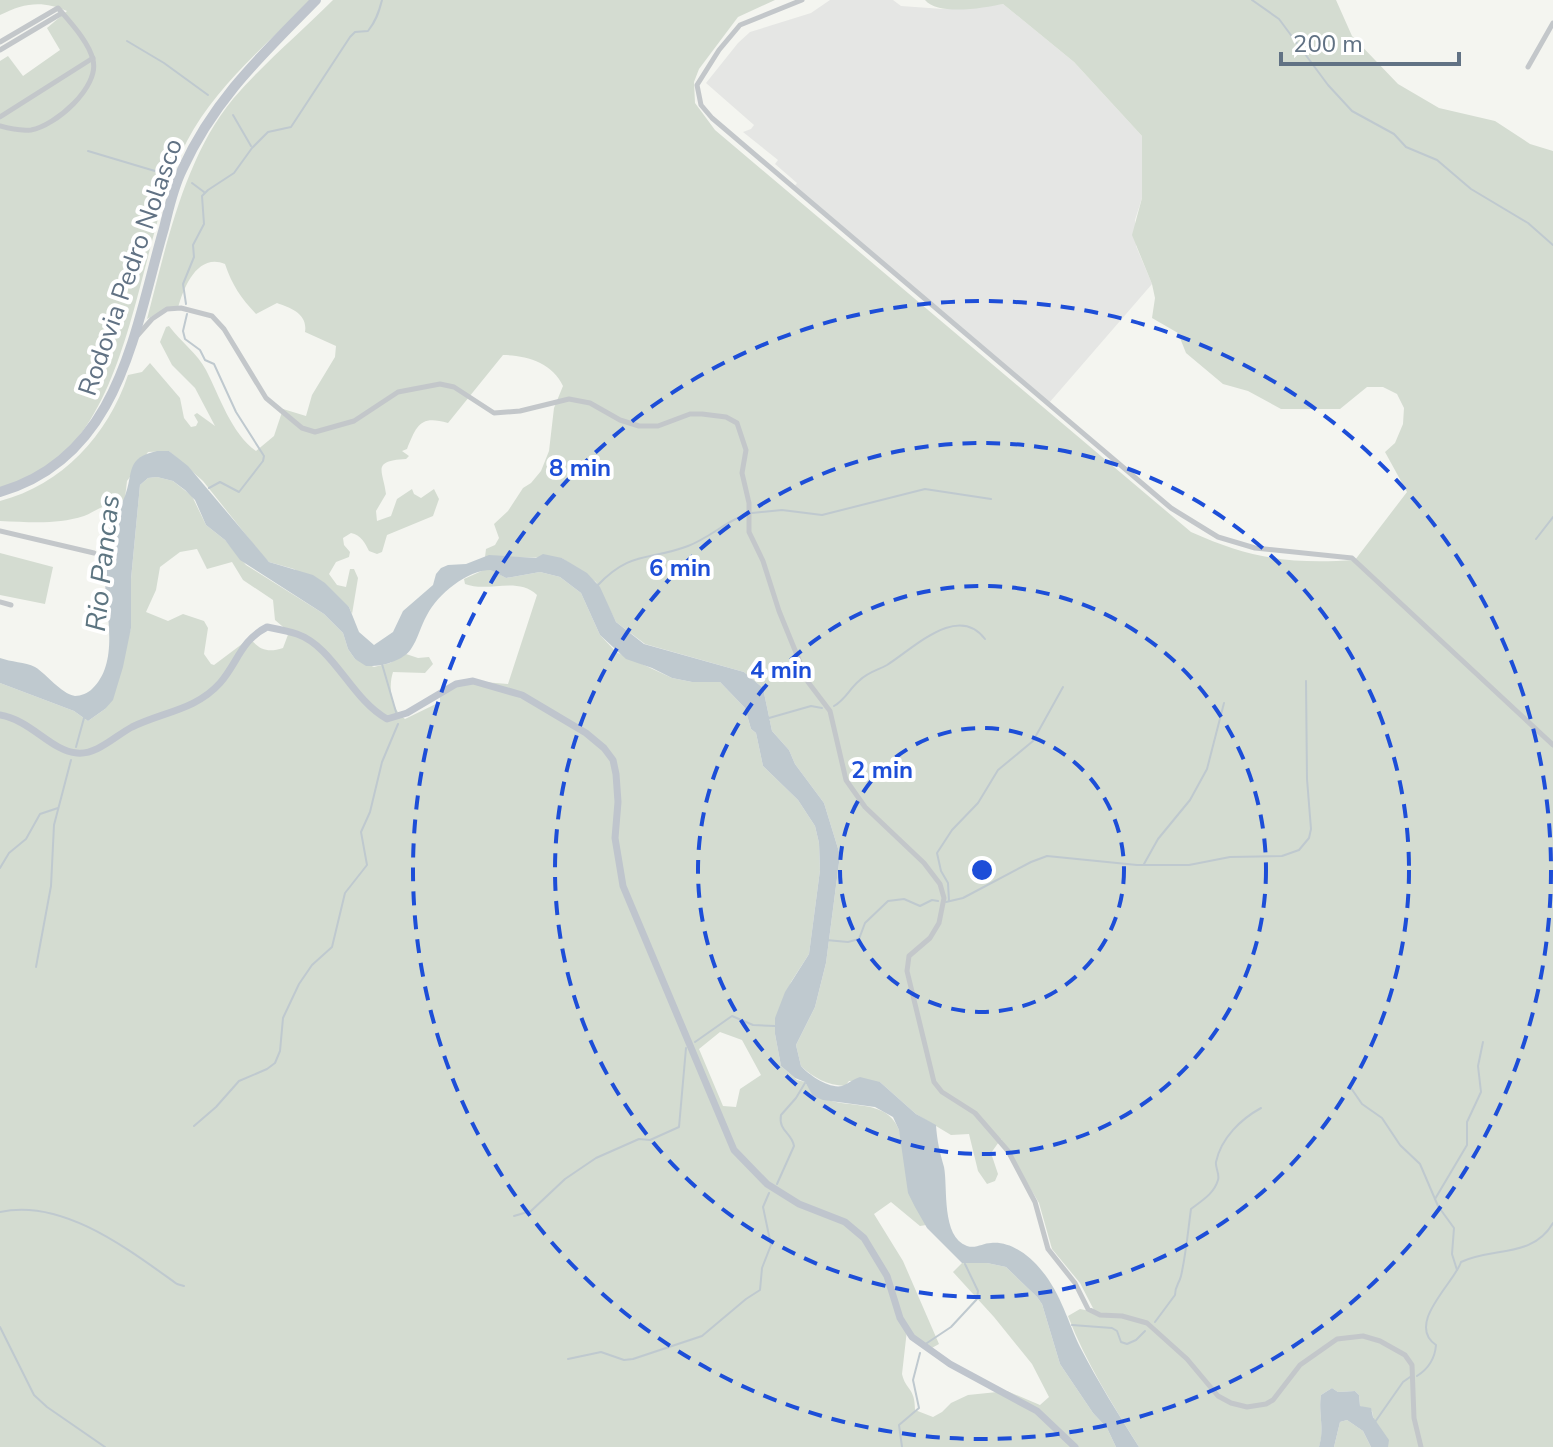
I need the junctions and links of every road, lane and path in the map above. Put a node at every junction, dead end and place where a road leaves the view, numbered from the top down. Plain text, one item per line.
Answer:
1 (316, 0) edge
2 (802, 0) edge
3 (62, 13) junction
4 (1553, 23) edge
5 (0, 42) edge
6 (0, 50) edge
7 (93, 58) junction
8 (1528, 67) dead end
9 (0, 117) edge
10 (0, 126) edge
11 (131, 342) junction
12 (0, 492) edge
13 (0, 531) edge
14 (94, 553) dead end
15 (0, 602) edge
16 (11, 605) dead end
17 (0, 715) edge
18 (1553, 745) edge
19 (1075, 1447) edge
20 (1421, 1447) edge

1 - 11 highway, Rodovia Pedro Nolasco
2 - 18 street
3 - 5 street
3 - 6 street
3 - 7 street
4 - 8 street
7 - 9 street
7 - 10 street
11 - 12 highway, Rodovia Pedro Nolasco
11 - 20 street
13 - 14 street
15 - 16 street
17 - 19 street

